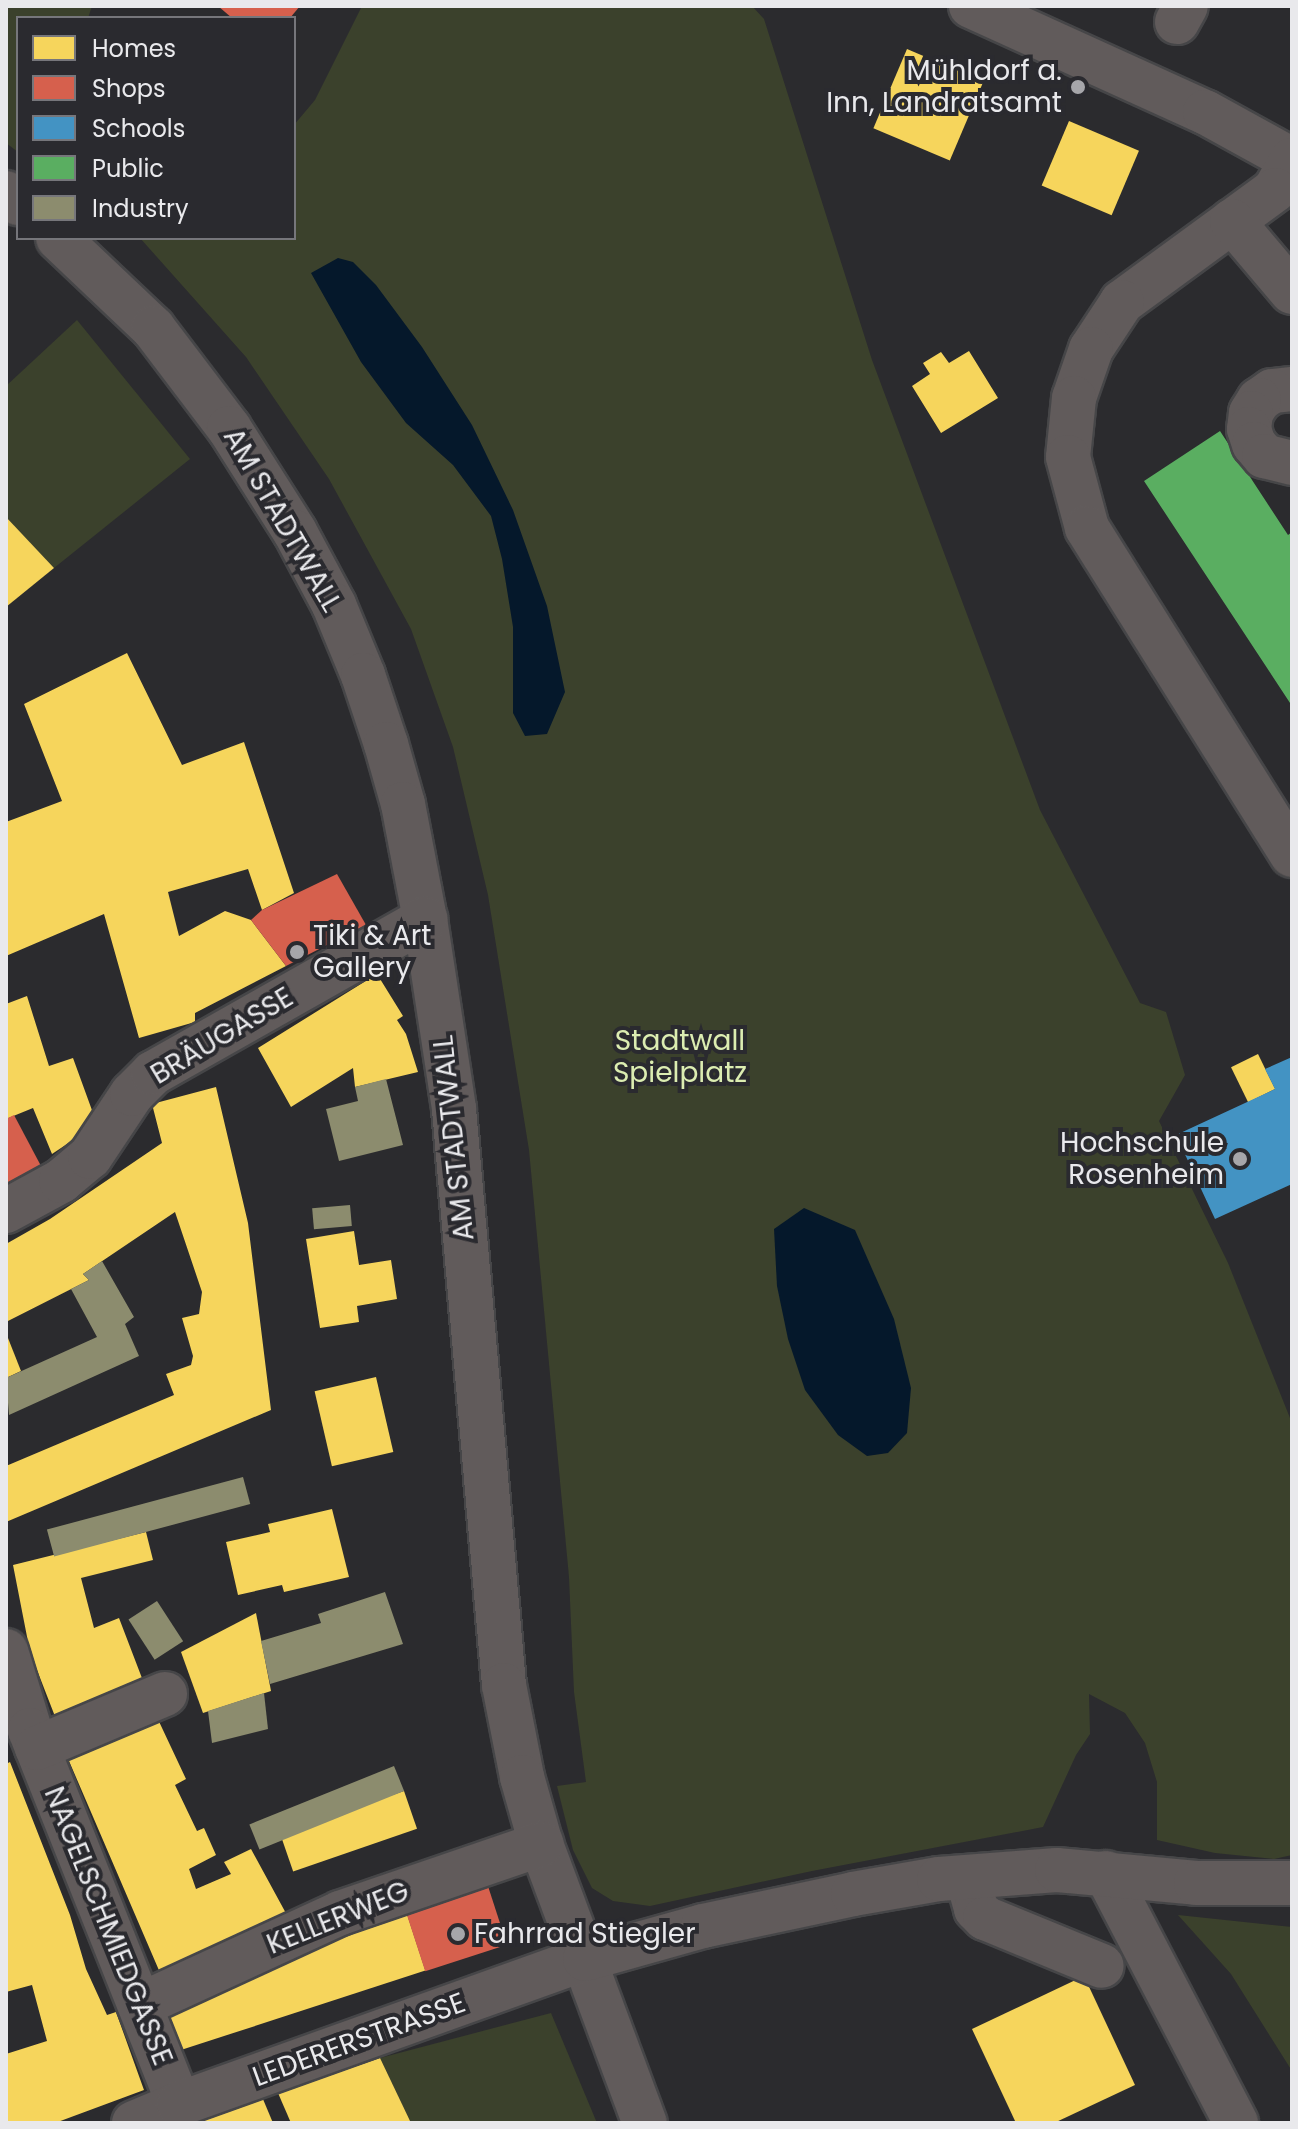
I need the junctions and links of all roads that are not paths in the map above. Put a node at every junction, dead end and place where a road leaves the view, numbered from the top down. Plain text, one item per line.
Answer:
1 (971, 6) edge
2 (1292, 160) edge
3 (1232, 221) junction
4 (60, 240) edge
5 (1292, 292) edge
6 (1292, 389) edge
7 (1292, 463) edge
8 (1292, 855) edge
9 (425, 919) junction
10 (6, 1211) edge
11 (6, 1651) edge
12 (165, 1694) dead end
13 (24, 1738) edge
14 (541, 1844) junction
15 (1106, 1873) junction
16 (967, 1877) junction
17 (1292, 1883) edge
18 (1248, 1884) junction
19 (1292, 1915) edge
20 (585, 1959) junction
21 (1102, 1966) dead end
22 (140, 2005) junction
23 (152, 2117) edge
24 (645, 2123) edge
25 (1236, 2123) edge

1 - 2 street
2 - 3 street
3 - 5 street
3 - 8 street
4 - 9 street, AM STADTWALL
6 - 7 street
9 - 10 street, BRÄUGASSE
9 - 14 street, AM STADTWALL
11 - 13 street, NAGELSCHMIEDGASSE
12 - 13 street
13 - 22 street, NAGELSCHMIEDGASSE
14 - 20 street, AM STADTWALL
14 - 22 street, KELLERWEG
15 - 16 street, LEDERERSTRASSE
15 - 18 street, LEDERERSTRASSE
15 - 25 street
16 - 20 street, LEDERERSTRASSE
16 - 21 street
17 - 18 street, LEDERERSTRASSE
18 - 19 street
20 - 23 street, LEDERERSTRASSE
20 - 24 street, AM STADTWALL
22 - 23 street, NAGELSCHMIEDGASSE

